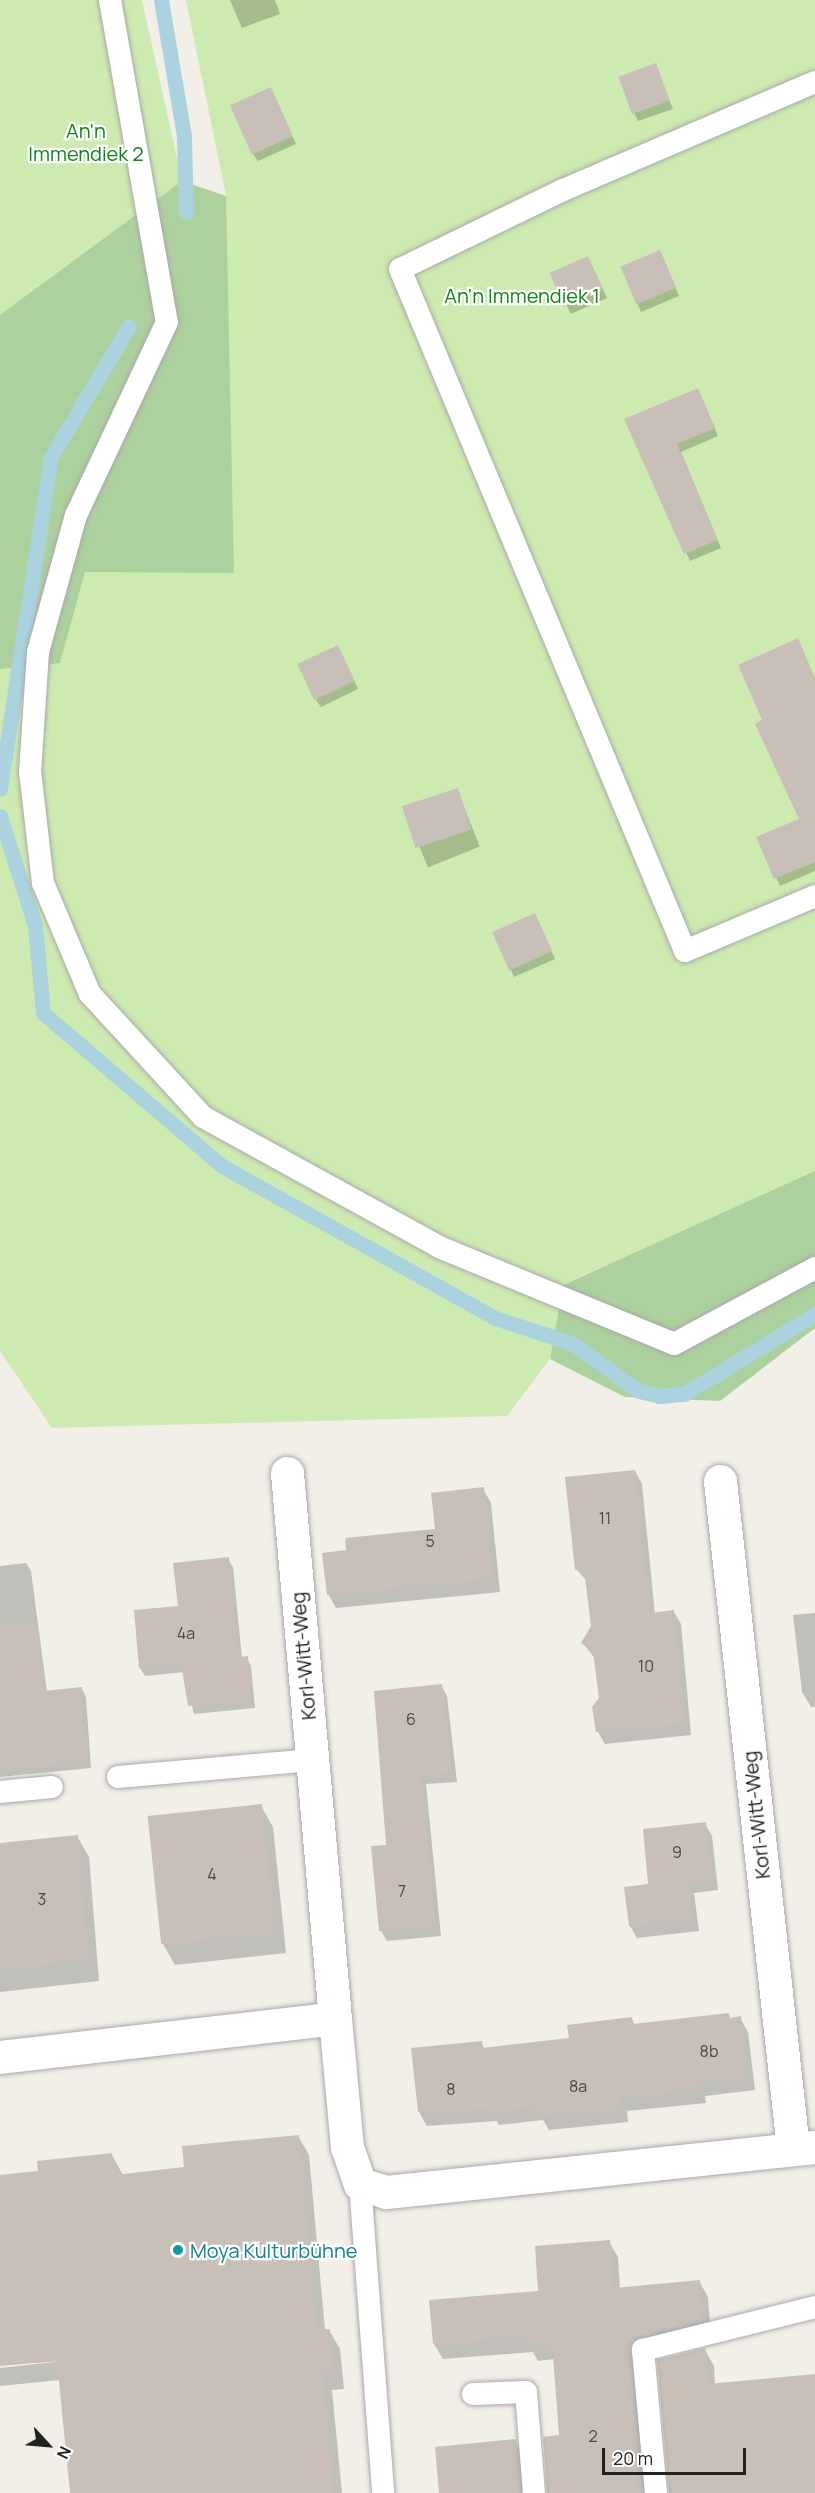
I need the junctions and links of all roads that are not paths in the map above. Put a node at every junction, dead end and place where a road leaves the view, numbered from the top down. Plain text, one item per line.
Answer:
1 (110, 0) edge
2 (815, 82) edge
3 (815, 896) edge
4 (815, 1268) edge
5 (287, 1473) dead end
6 (720, 1481) dead end
7 (312, 1760) junction
8 (118, 1777) dead end
9 (52, 1787) dead end
10 (0, 1791) edge
11 (335, 2018) junction
12 (0, 2057) edge
13 (804, 2148) edge
14 (360, 2184) junction
15 (815, 2307) edge
16 (473, 2394) dead end
17 (383, 2493) edge
18 (534, 2493) edge
19 (656, 2493) edge

1 - 4 lane
2 - 3 lane
5 - 7 street, Korl-Witt-Weg
6 - 13 street, Korl-Witt-Weg
7 - 8 lane
7 - 11 street, Korl-Witt-Weg
9 - 10 lane
11 - 12 street
11 - 14 street, Korl-Witt-Weg
13 - 14 street, Korl-Witt-Weg
14 - 17 lane
15 - 19 lane
16 - 18 lane

